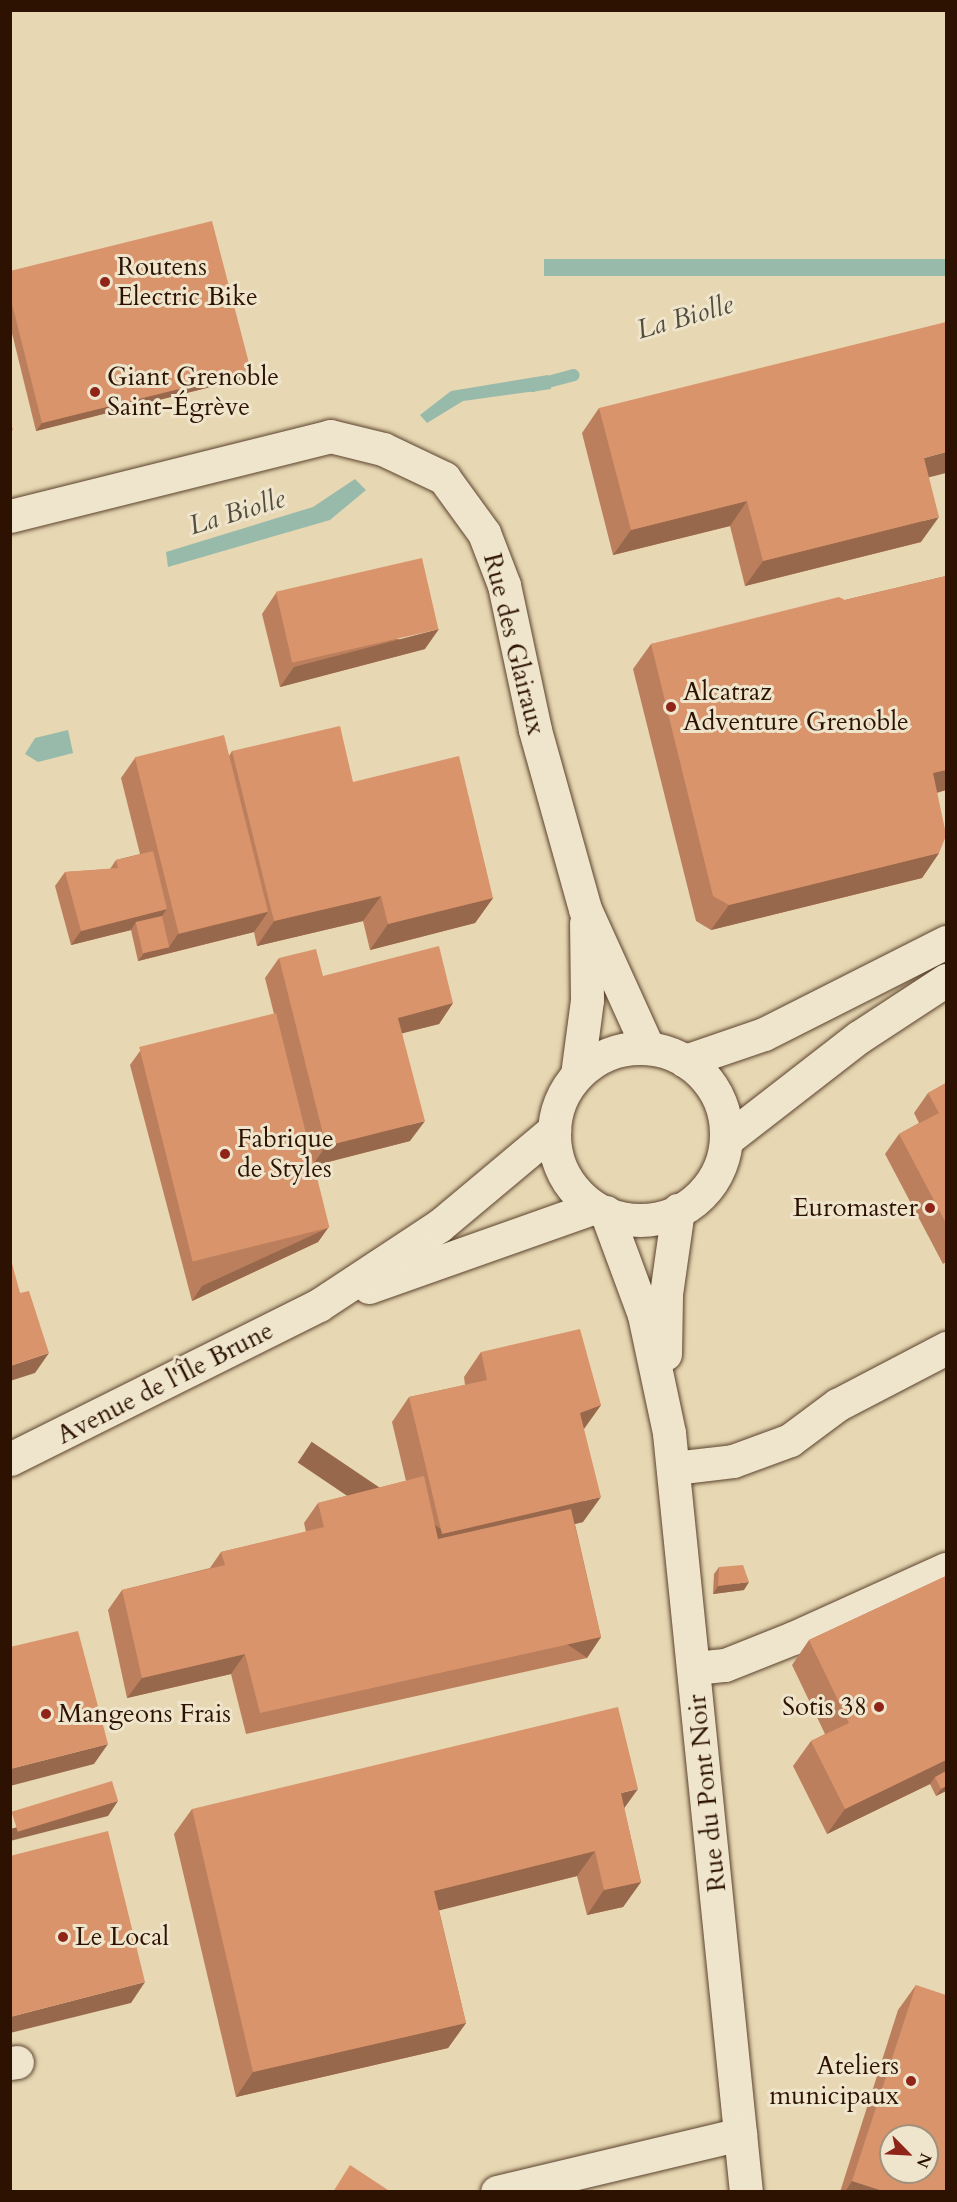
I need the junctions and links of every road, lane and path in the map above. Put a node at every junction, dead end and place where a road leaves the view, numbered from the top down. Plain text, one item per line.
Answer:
1 (10, 516) edge
2 (585, 909) junction
3 (946, 942) edge
4 (946, 980) edge
5 (648, 1048) junction
6 (685, 1061) junction
7 (577, 1075) junction
8 (554, 1130) junction
9 (726, 1140) junction
10 (599, 1210) junction
11 (678, 1210) junction
12 (319, 1305) junction
13 (946, 1348) edge
14 (664, 1395) junction
15 (10, 1459) edge
16 (674, 1468) junction
17 (946, 1569) edge
18 (695, 1668) junction
19 (740, 2134) junction
20 (496, 2192) edge
21 (746, 2192) edge

1 - 2 street, Rue des Glairaux
2 - 5 street, Rue des Glairaux
2 - 7 street, Rue des Glairaux
3 - 6 street
4 - 9 street
5 - 6 street
5 - 7 street
6 - 9 street
7 - 8 street
8 - 10 street
8 - 12 street, Avenue de l'Île Brune
9 - 11 street
10 - 11 street
10 - 12 street, Avenue de l'Île Brune
10 - 14 street, Rue du Pont Noir
11 - 14 street, Rue du Pont Noir
12 - 15 street, Avenue de l'Île Brune
13 - 16 street
14 - 16 street, Rue du Pont Noir
16 - 18 street, Rue du Pont Noir
17 - 18 street
18 - 19 street, Rue du Pont Noir
19 - 20 street
19 - 21 street, Rue du Pont Noir

